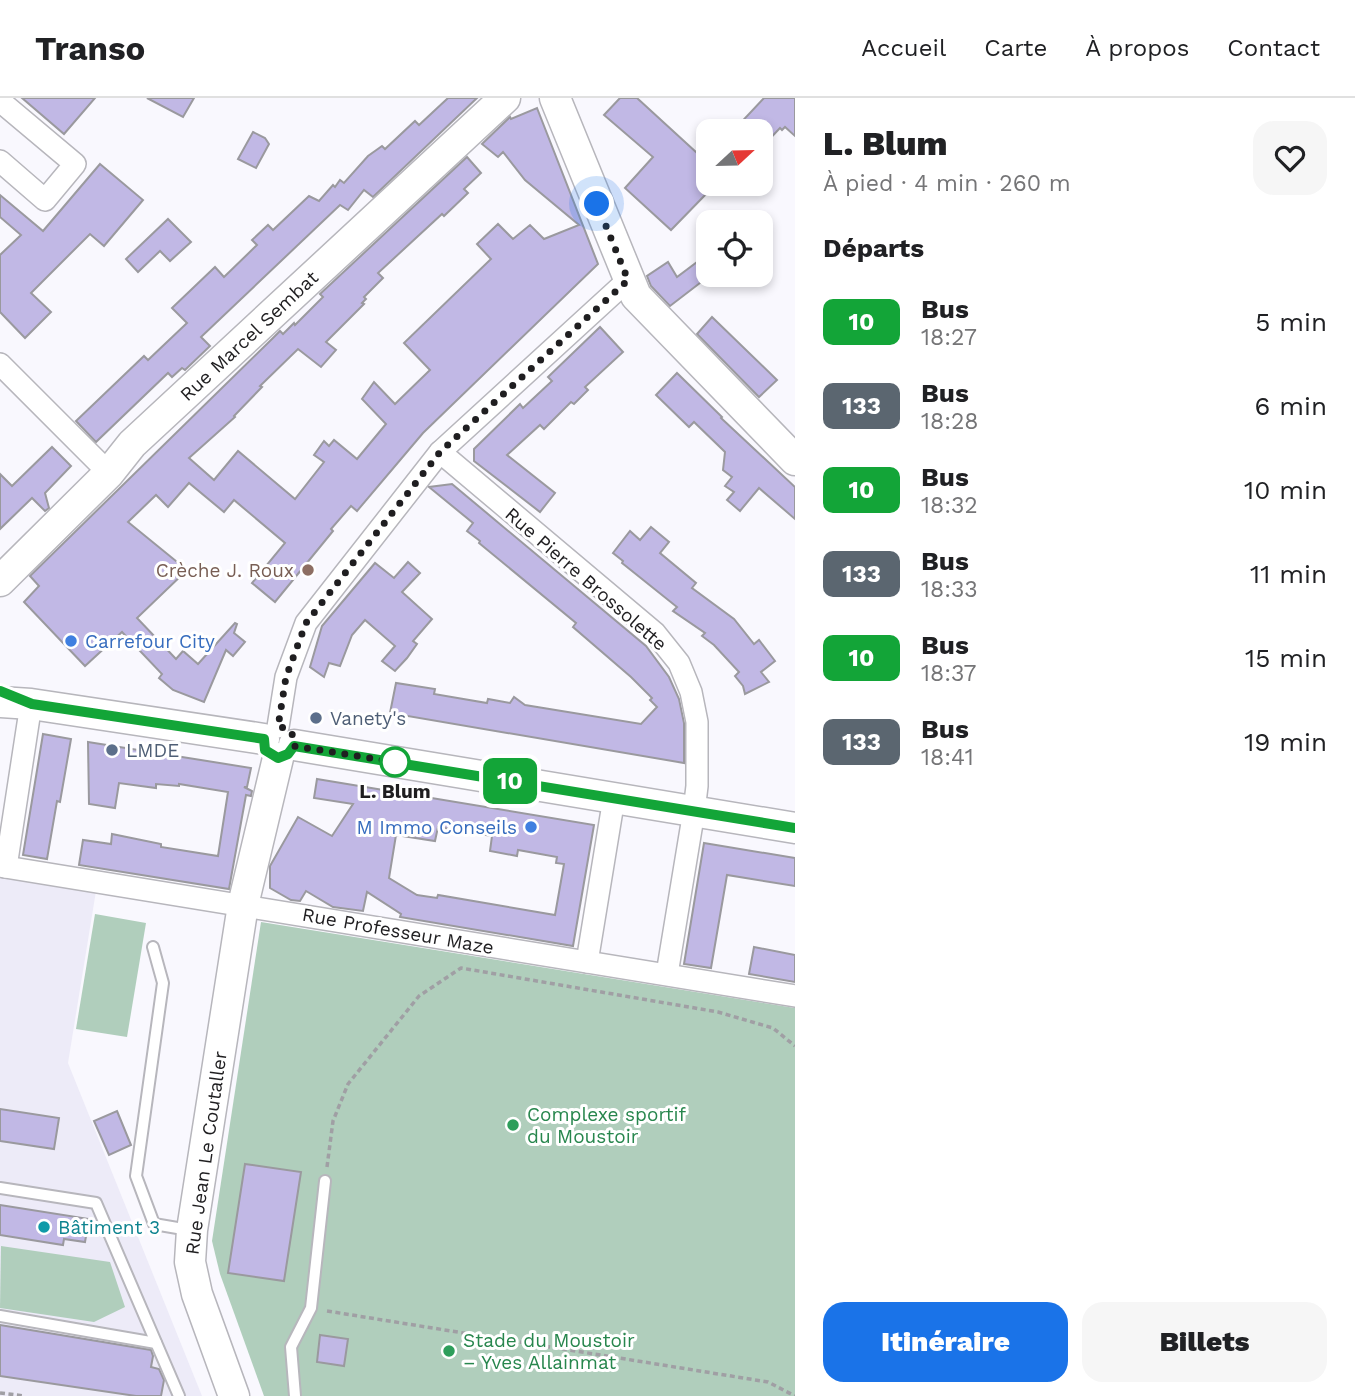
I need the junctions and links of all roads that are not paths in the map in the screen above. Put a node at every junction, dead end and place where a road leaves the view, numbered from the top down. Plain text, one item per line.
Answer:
1 (505, 98) edge
2 (555, 98) edge
3 (0, 101) edge
4 (0, 161) edge
5 (628, 280) junction
6 (0, 364) edge
7 (440, 452) junction
8 (795, 460) edge
9 (109, 473) junction
10 (0, 581) edge
11 (0, 691) edge
12 (0, 702) edge
13 (32, 704) junction
14 (278, 742) junction
15 (614, 798) junction
16 (694, 811) junction
17 (795, 828) edge
18 (3, 867) edge
19 (243, 905) junction
20 (153, 947) dead end
21 (587, 962) junction
22 (667, 974) junction
23 (795, 996) edge
24 (325, 1181) road end
25 (0, 1188) edge
26 (192, 1230) junction
27 (0, 1316) edge
28 (156, 1343) junction
29 (179, 1396) edge
30 (234, 1396) edge
31 (295, 1396) edge

1 - 9 street, Rue Marcel Sembat
2 - 5 street
3 - 4 street
5 - 7 street
5 - 8 street
6 - 9 street
7 - 14 street
7 - 16 street, Rue Pierre Brossolette
9 - 10 street, Rue Marcel Sembat
11 - 13 street
12 - 13 street
13 - 14 street
13 - 18 street
14 - 15 street
14 - 19 street, Rue Jean Le Coutaller
15 - 16 street
15 - 21 street
16 - 17 street
16 - 22 street, Rue Pierre Brossolette
18 - 19 street, Rue Professeur Maze
19 - 21 street, Rue Professeur Maze
19 - 26 street, Rue Jean Le Coutaller
20 - 26 lane
21 - 22 street, Rue Professeur Maze
22 - 23 street, Rue Professeur Maze
24 - 31 lane
25 - 28 lane
26 - 30 street, Rue Jean Le Coutaller
27 - 28 lane
28 - 29 lane

